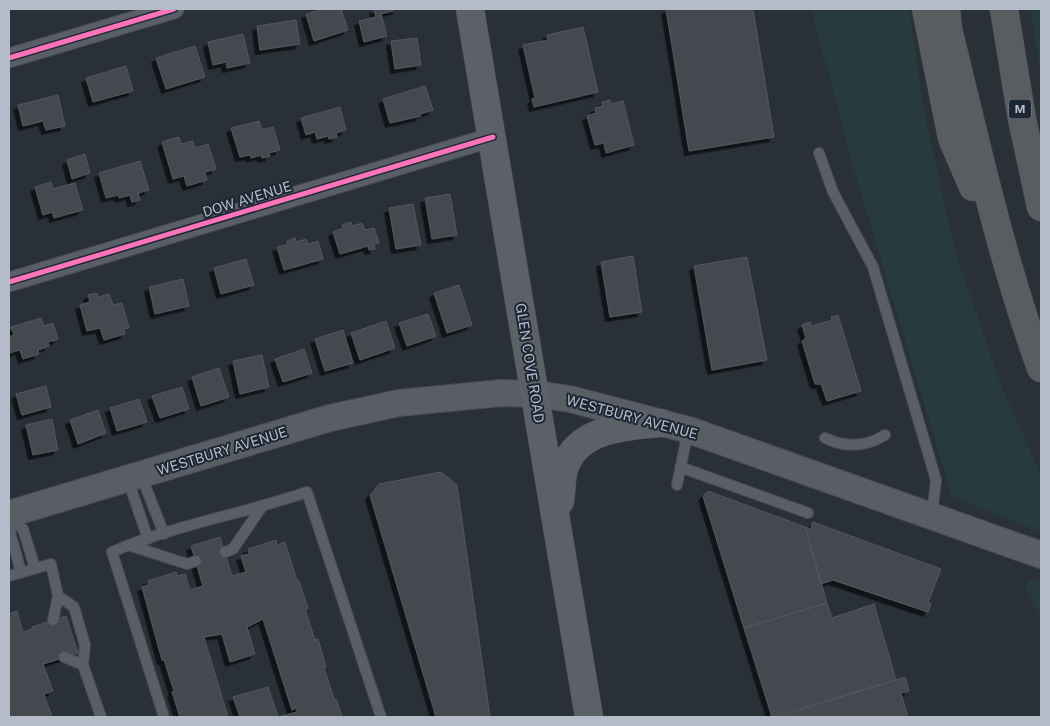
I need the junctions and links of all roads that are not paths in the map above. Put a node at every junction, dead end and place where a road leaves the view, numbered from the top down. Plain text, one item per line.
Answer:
1 (174, 9) edge
2 (470, 9) edge
3 (926, 9) edge
4 (946, 9) edge
5 (964, 9) edge
6 (1004, 9) edge
7 (9, 58) edge
8 (973, 130) junction
9 (492, 138) junction
10 (819, 153) dead end
11 (1041, 207) edge
12 (1007, 264) junction
13 (9, 282) edge
14 (1041, 368) edge
15 (535, 394) junction
16 (660, 423) junction
17 (689, 430) junction
18 (885, 435) dead end
19 (825, 438) dead end
20 (680, 467) junction
21 (134, 477) junction
22 (677, 485) dead end
23 (261, 508) junction
24 (808, 513) dead end
25 (10, 514) edge
26 (932, 516) junction
27 (557, 520) junction
28 (164, 534) junction
29 (148, 539) junction
30 (128, 545) junction
31 (224, 552) dead end
32 (1041, 555) edge
33 (196, 561) dead end
34 (35, 568) junction
35 (21, 572) junction
36 (9, 576) edge
37 (58, 596) junction
38 (53, 620) dead end
39 (64, 657) dead end
40 (83, 665) junction
41 (101, 717) edge
42 (164, 717) edge
43 (381, 717) edge
44 (589, 717) edge

1 - 7 street
2 - 9 main road, GLEN COVE ROAD
3 - 12 highway
4 - 8 highway
5 - 8 highway
6 - 11 highway, M
8 - 12 highway
9 - 13 street, DOW AVENUE
9 - 15 main road, GLEN COVE ROAD
10 - 26 lane
12 - 14 highway
15 - 16 main road, WESTBURY AVENUE
15 - 21 main road, WESTBURY AVENUE
15 - 27 main road, GLEN COVE ROAD
16 - 17 main road, WESTBURY AVENUE
16 - 27 main road
17 - 20 lane
17 - 26 main road, WESTBURY AVENUE
18 - 19 lane
20 - 22 lane
20 - 24 lane
21 - 25 main road, WESTBURY AVENUE
21 - 28 lane
21 - 29 lane
23 - 28 lane
23 - 31 lane
23 - 43 lane
25 - 34 lane
25 - 35 lane
26 - 32 main road, WESTBURY AVENUE
27 - 44 main road, GLEN COVE ROAD
28 - 29 lane
29 - 30 lane
30 - 33 lane
30 - 42 lane
34 - 35 lane
34 - 37 lane
35 - 36 lane
37 - 38 lane
37 - 40 lane
39 - 40 lane
40 - 41 lane

